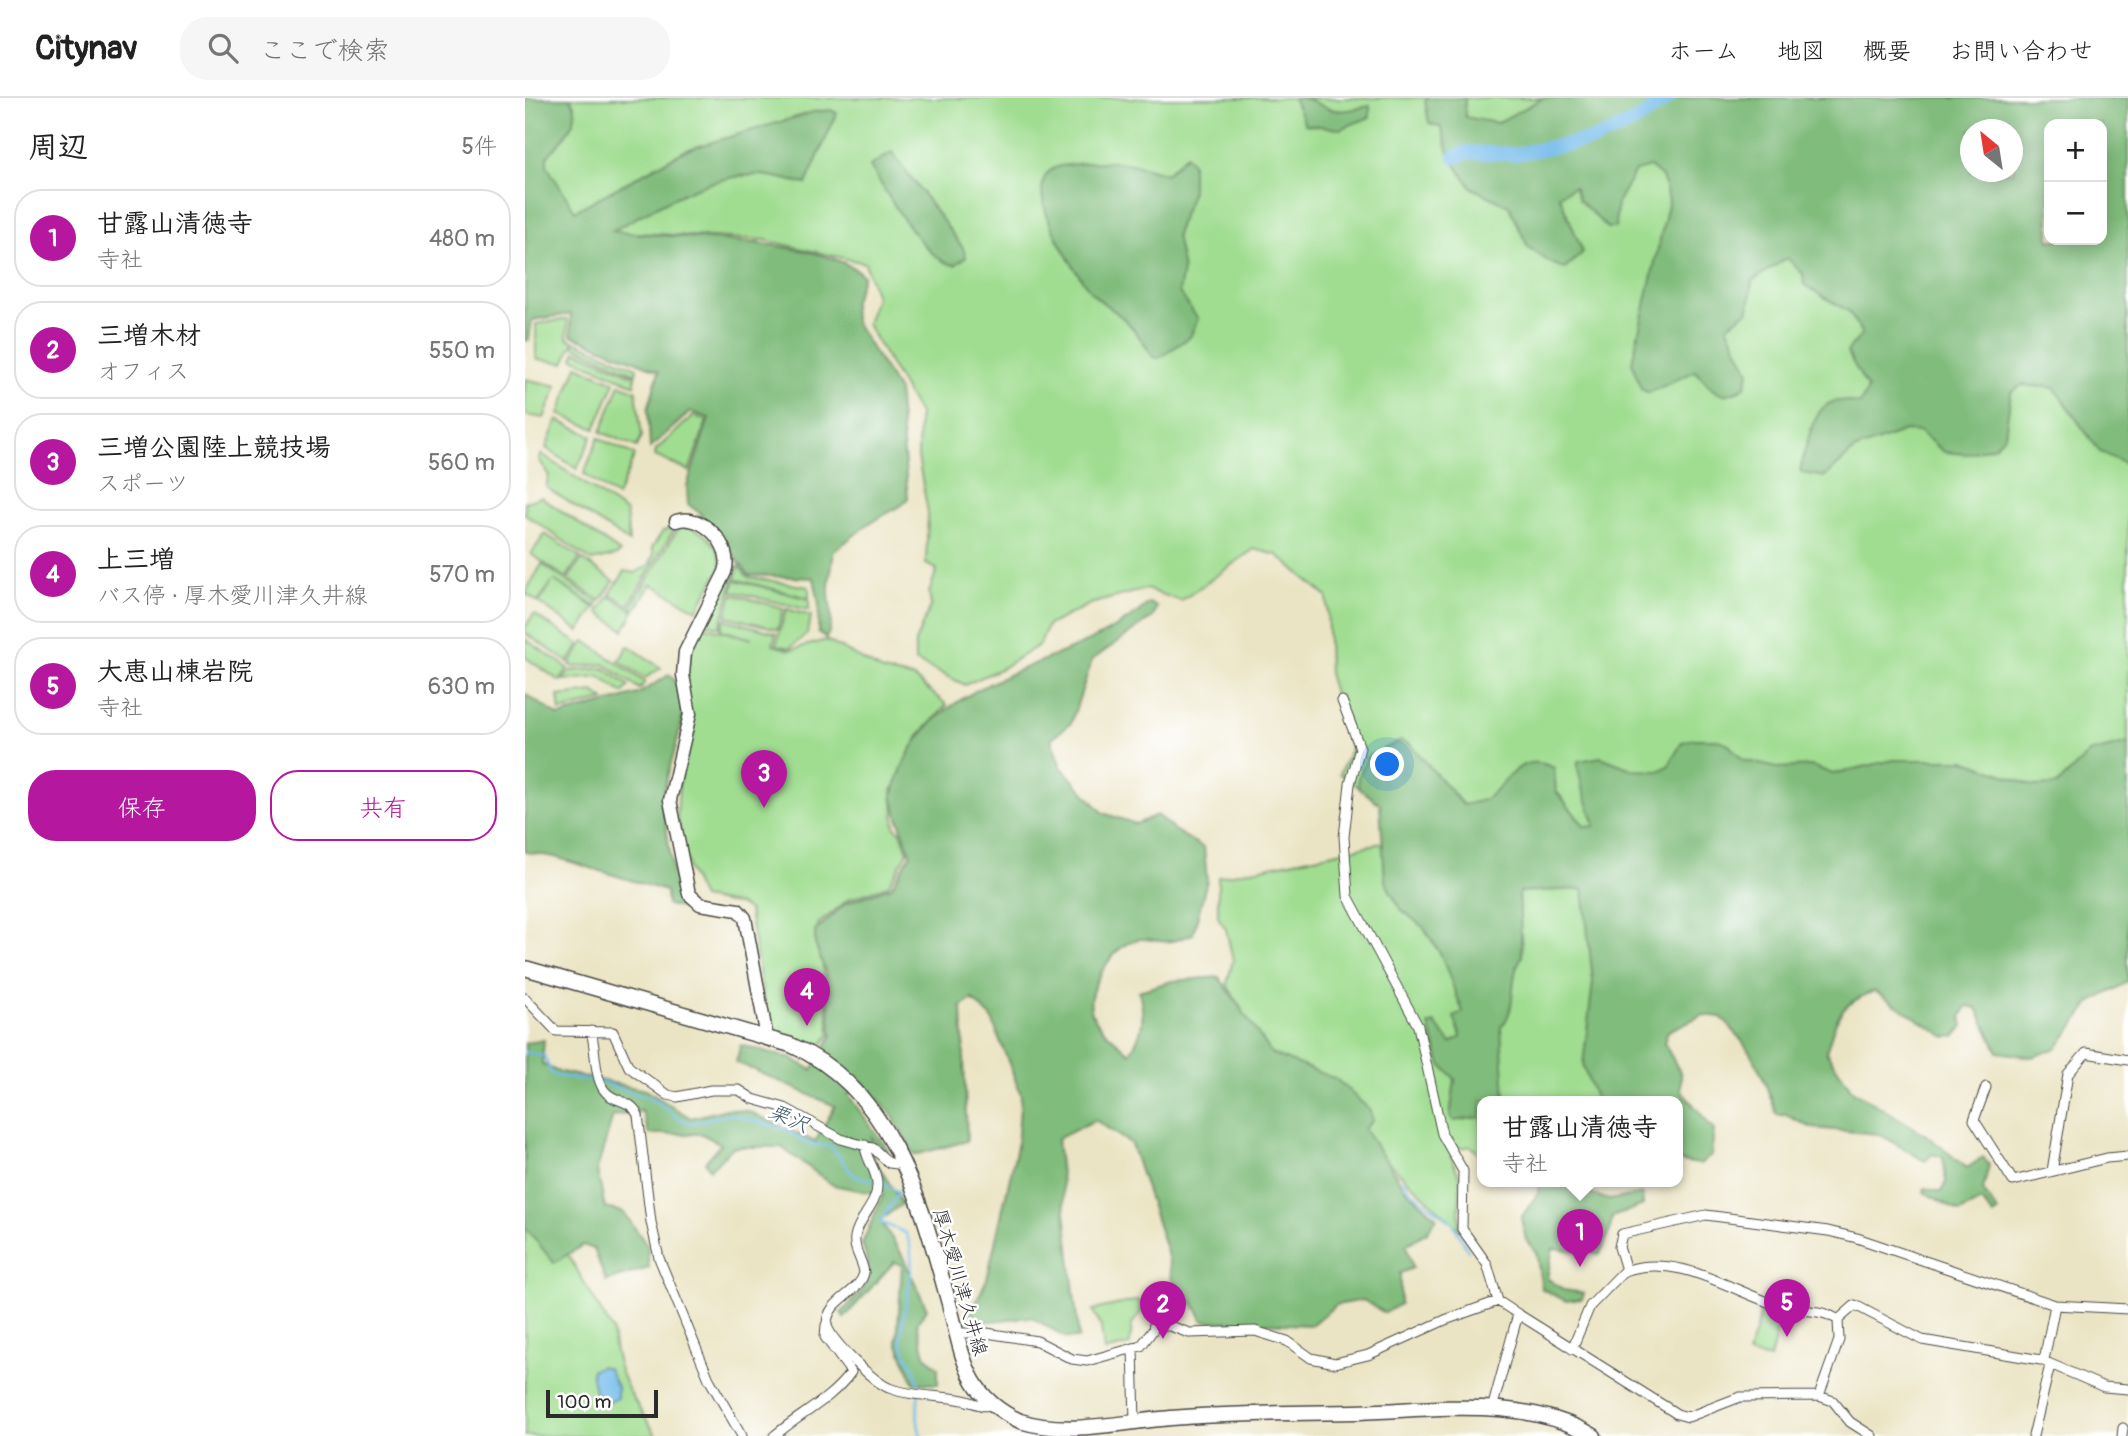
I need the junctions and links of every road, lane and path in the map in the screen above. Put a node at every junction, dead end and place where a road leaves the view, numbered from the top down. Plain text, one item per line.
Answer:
1 (676, 520) dead end
2 (1342, 701) dead end
3 (525, 968) edge
4 (525, 998) edge
5 (591, 1031) junction
6 (767, 1038) junction
7 (2128, 1060) edge
8 (1986, 1087) dead end
9 (865, 1145) junction
10 (2128, 1156) edge
11 (906, 1165) junction
12 (2052, 1171) junction
13 (1626, 1270) junction
14 (1498, 1301) junction
15 (2055, 1305) junction
16 (2128, 1308) edge
17 (1518, 1314) junction
18 (1838, 1320) junction
19 (827, 1322) junction
20 (955, 1333) junction
21 (1133, 1348) junction
22 (1572, 1349) junction
23 (2047, 1363) junction
24 (2128, 1389) edge
25 (1819, 1395) junction
26 (993, 1404) junction
27 (1492, 1409) junction
28 (1135, 1422) junction
29 (1094, 1432) edge
30 (742, 1436) edge
31 (774, 1436) edge
32 (1594, 1436) edge
33 (1872, 1436) edge
34 (2033, 1436) edge

1 - 6 street
2 - 14 street
3 - 6 main road, 厚木愛川津久井線
4 - 5 street
5 - 9 street
5 - 30 street
6 - 11 main road, 厚木愛川津久井線
7 - 12 street
8 - 12 street
9 - 11 street
9 - 19 street
10 - 12 street
11 - 20 main road, 厚木愛川津久井線
13 - 15 street
13 - 18 street
13 - 22 street
14 - 17 street
14 - 21 street
15 - 16 street
15 - 23 street
17 - 22 street
17 - 27 street
18 - 23 street
18 - 25 street
19 - 26 street
19 - 31 street
20 - 21 street
20 - 26 main road, 厚木愛川津久井線
21 - 28 street
22 - 25 street
23 - 24 street
23 - 34 street
25 - 33 street
26 - 29 main road, 厚木愛川津久井線
27 - 28 main road, 厚木愛川津久井線
27 - 32 main road, 厚木愛川津久井線
28 - 29 main road, 厚木愛川津久井線

